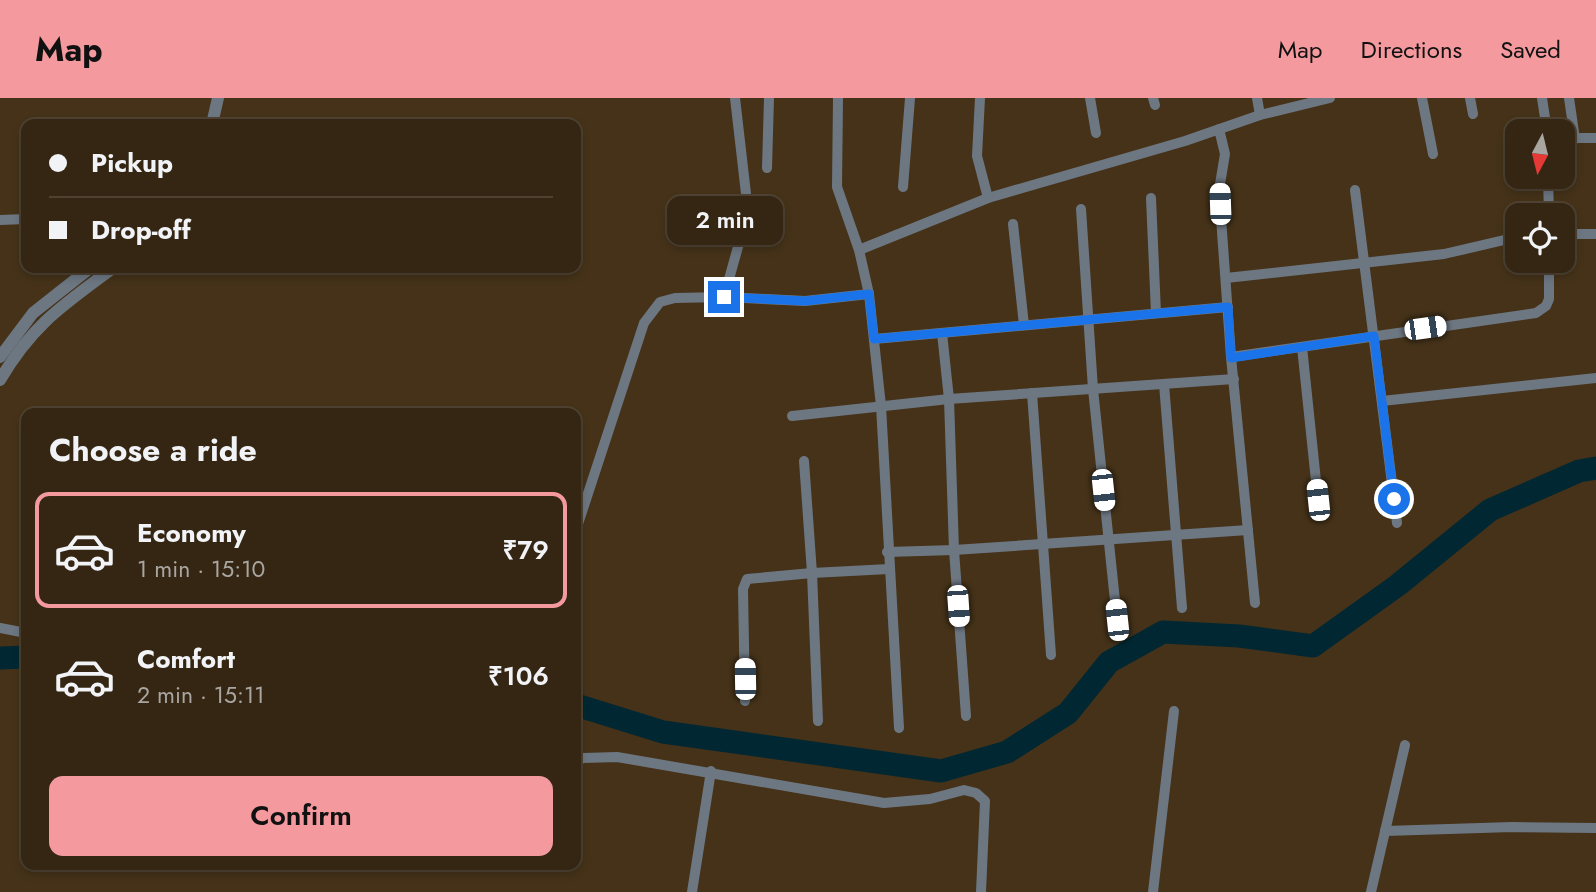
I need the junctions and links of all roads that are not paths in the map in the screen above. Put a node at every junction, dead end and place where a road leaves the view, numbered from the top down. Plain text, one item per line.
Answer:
1 (218, 98) edge
2 (735, 98) edge
3 (769, 98) edge
4 (838, 98) edge
5 (910, 98) edge
6 (980, 98) edge
7 (1090, 98) edge
8 (1257, 98) edge
9 (1330, 98) edge
10 (1422, 98) edge
11 (1470, 98) edge
12 (1542, 98) edge
13 (1569, 98) edge
14 (1473, 114) dead end
15 (1260, 115) junction
16 (213, 119) edge
17 (1545, 119) edge
18 (1572, 119) edge
19 (1219, 129) junction
20 (1096, 132) dead end
21 (1596, 138) edge
22 (1575, 139) edge
23 (1433, 154) dead end
24 (767, 167) dead end
25 (904, 187) dead end
26 (1355, 191) dead end
27 (988, 198) junction
28 (1150, 198) dead end
29 (1081, 209) dead end
30 (21, 219) edge
31 (0, 220) edge
32 (1013, 224) dead end
33 (1575, 234) edge
34 (1596, 234) edge
35 (1505, 240) edge
36 (859, 250) junction
37 (1365, 264) junction
38 (84, 273) edge
39 (106, 273) edge
40 (1549, 273) edge
41 (1226, 278) junction
42 (869, 294) junction
43 (724, 297) junction
44 (1228, 307) junction
45 (1156, 313) junction
46 (1087, 319) junction
47 (1024, 325) junction
48 (942, 333) junction
49 (1374, 336) junction
50 (874, 339) junction
51 (18, 340) junction
52 (1302, 347) junction
53 (0, 357) edge
54 (1231, 358) junction
55 (1596, 378) edge
56 (1234, 379) junction
57 (0, 380) edge
58 (1164, 384) junction
59 (1093, 389) junction
60 (1032, 393) junction
61 (949, 399) junction
62 (1382, 401) junction
63 (881, 407) junction
64 (792, 415) dead end
65 (804, 461) dead end
66 (1318, 500) dead end
67 (581, 515) edge
68 (1397, 523) dead end
69 (1248, 530) junction
70 (1176, 535) junction
71 (1108, 540) junction
72 (1042, 545) junction
73 (954, 550) junction
74 (887, 552) junction
75 (889, 569) junction
76 (812, 573) junction
77 (1255, 603) dead end
78 (1182, 608) dead end
79 (1117, 620) dead end
80 (0, 628) edge
81 (21, 632) edge
82 (1051, 655) dead end
83 (745, 701) dead end
84 (1174, 711) dead end
85 (966, 716) dead end
86 (818, 722) dead end
87 (898, 728) dead end
88 (1405, 745) dead end
89 (581, 760) edge
90 (711, 771) junction
91 (1596, 828) edge
92 (1385, 831) junction
93 (692, 892) edge
94 (981, 892) edge
95 (1153, 892) edge
96 (1371, 892) edge

1 - 16 street
2 - 43 street
3 - 24 street
4 - 36 street
5 - 25 street
6 - 27 street
7 - 20 street
8 - 15 street
9 - 15 street
10 - 23 street
11 - 14 street
12 - 17 street
13 - 18 street
15 - 19 street
19 - 27 street
19 - 41 street
21 - 22 street
26 - 37 street
27 - 36 street
28 - 45 street
29 - 46 street
30 - 31 street
32 - 47 street
33 - 34 street
35 - 37 street
36 - 42 street
37 - 41 street
37 - 49 street
38 - 51 street
39 - 51 street
40 - 49 street
41 - 44 street
42 - 43 street
42 - 50 street
43 - 67 street
44 - 45 street
44 - 54 street
45 - 46 street
46 - 47 street
46 - 59 street
47 - 48 street
48 - 50 street
48 - 61 street
49 - 52 street
49 - 62 street
50 - 63 street
51 - 53 street
51 - 57 street
52 - 54 street
52 - 66 street
54 - 56 street
55 - 62 street
56 - 58 street
56 - 69 street
58 - 59 street
58 - 70 street
59 - 60 street
59 - 71 street
60 - 61 street
60 - 72 street
61 - 63 street
61 - 73 street
62 - 68 street
63 - 64 street
63 - 74 street
65 - 76 street
69 - 70 street
69 - 77 street
70 - 71 street
70 - 78 street
71 - 72 street
71 - 79 street
72 - 73 street
72 - 82 street
73 - 74 street
73 - 85 street
74 - 75 street
75 - 76 street
75 - 87 street
76 - 83 street
76 - 86 street
80 - 81 street
84 - 95 street
88 - 92 street
89 - 90 street
90 - 93 street
90 - 94 street
91 - 92 street
92 - 96 street

